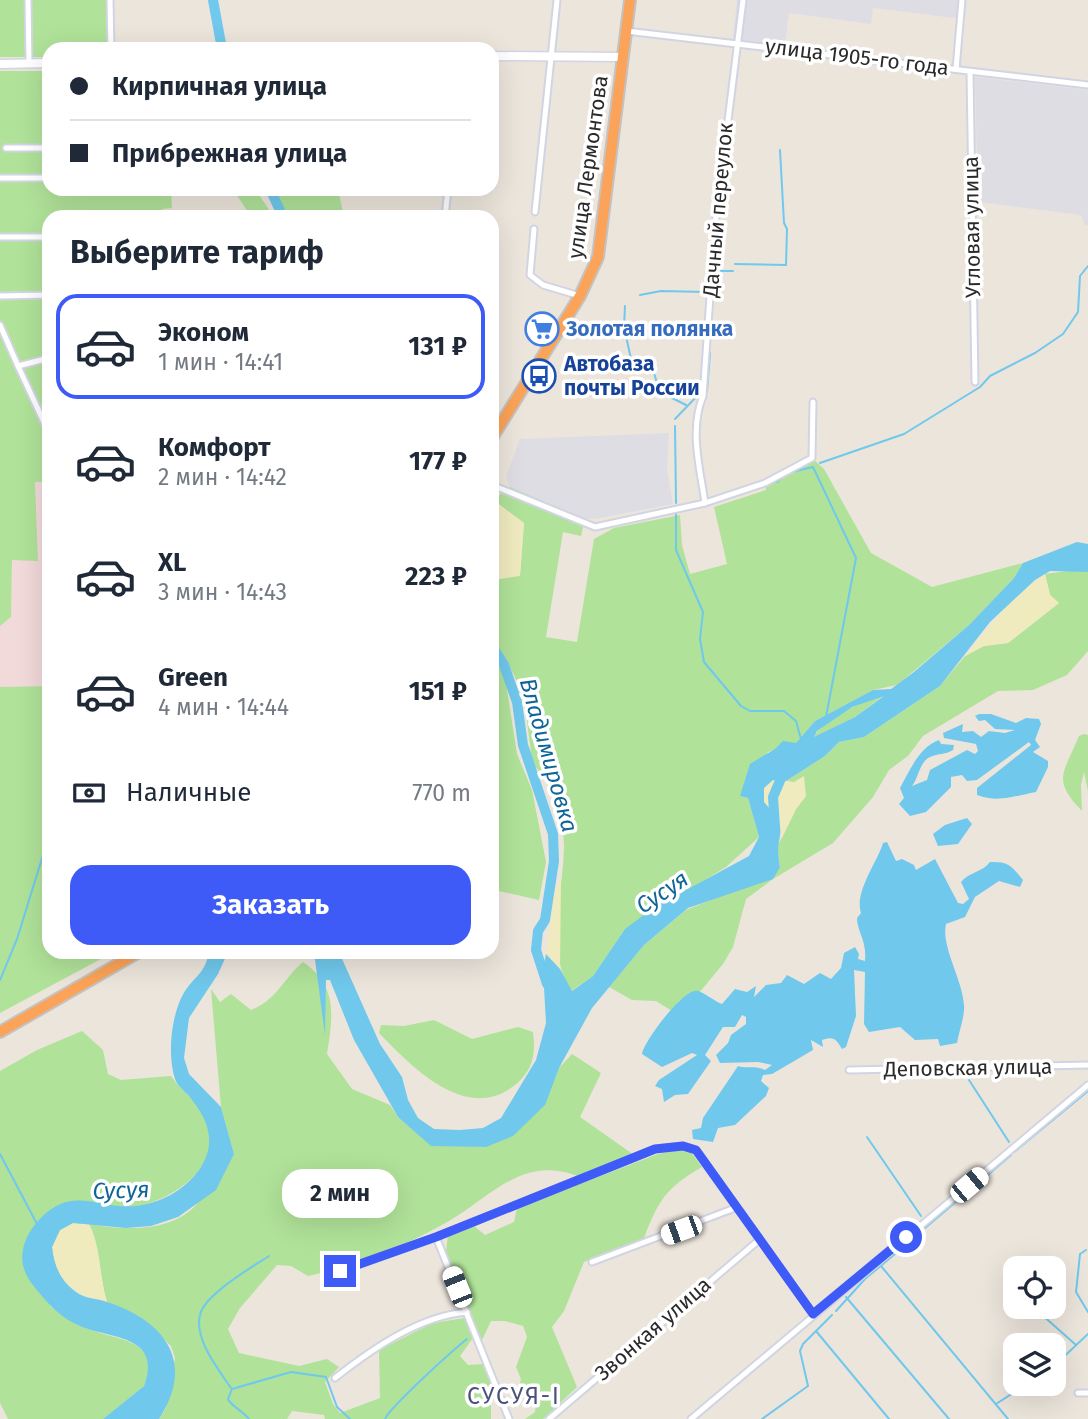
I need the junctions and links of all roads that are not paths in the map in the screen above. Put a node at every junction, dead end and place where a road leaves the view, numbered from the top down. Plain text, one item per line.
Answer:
1 (27, 0) edge
2 (110, 0) edge
3 (557, 0) edge
4 (630, 0) edge
5 (743, 0) edge
6 (962, 0) edge
7 (626, 31) junction
8 (111, 42) edge
9 (736, 43) junction
10 (499, 55) edge
11 (552, 55) junction
12 (623, 57) junction
13 (0, 64) edge
14 (29, 64) junction
15 (42, 64) edge
16 (956, 69) junction
17 (970, 73) junction
18 (1088, 85) edge
19 (6, 148) dead end
20 (42, 148) edge
21 (0, 178) edge
22 (42, 178) edge
23 (536, 212) dead end
24 (534, 229) dead end
25 (0, 237) edge
26 (42, 237) edge
27 (42, 295) edge
28 (0, 296) edge
29 (580, 296) junction
30 (0, 325) edge
31 (42, 360) edge
32 (18, 366) junction
33 (975, 382) dead end
34 (813, 401) dead end
35 (42, 418) edge
36 (499, 427) edge
37 (499, 488) edge
38 (705, 503) junction
39 (127, 959) edge
40 (0, 1031) edge
41 (1088, 1065) edge
42 (849, 1070) dead end
43 (1088, 1085) edge
44 (735, 1208) junction
45 (436, 1237) junction
46 (759, 1240) junction
47 (592, 1262) dead end
48 (340, 1271) dead end
49 (467, 1312) junction
50 (813, 1314) junction
51 (335, 1378) dead end
52 (1079, 1393) dead end
53 (1088, 1393) edge
54 (509, 1419) edge
55 (549, 1419) edge
56 (691, 1419) edge

1 - 14 street
2 - 8 street
3 - 11 street
4 - 7 highway, улица Лермонтова
5 - 9 street, Дачный переулок
6 - 16 street
7 - 9 street, улица 1905-го года
7 - 12 highway, улица Лермонтова
9 - 16 street, улица 1905-го года
9 - 38 street, Дачный переулок
10 - 11 street
11 - 12 street
11 - 23 street
12 - 29 highway, улица Лермонтова
13 - 14 street
14 - 15 street
16 - 17 street, улица 1905-го года
17 - 18 street, улица 1905-го года
17 - 33 street, Угловая улица
19 - 20 street
21 - 22 street
24 - 29 street
25 - 26 street
27 - 28 street
29 - 36 highway, улица Лермонтова
30 - 32 street
31 - 32 street
32 - 35 street
34 - 38 street
37 - 38 street
39 - 40 highway
41 - 42 street, Деповская улица
43 - 50 street
44 - 45 street
44 - 46 street
44 - 47 street
45 - 48 street
45 - 49 street
46 - 50 street
46 - 55 street, Звонкая улица
49 - 51 street
49 - 54 street
50 - 56 street
52 - 53 street

